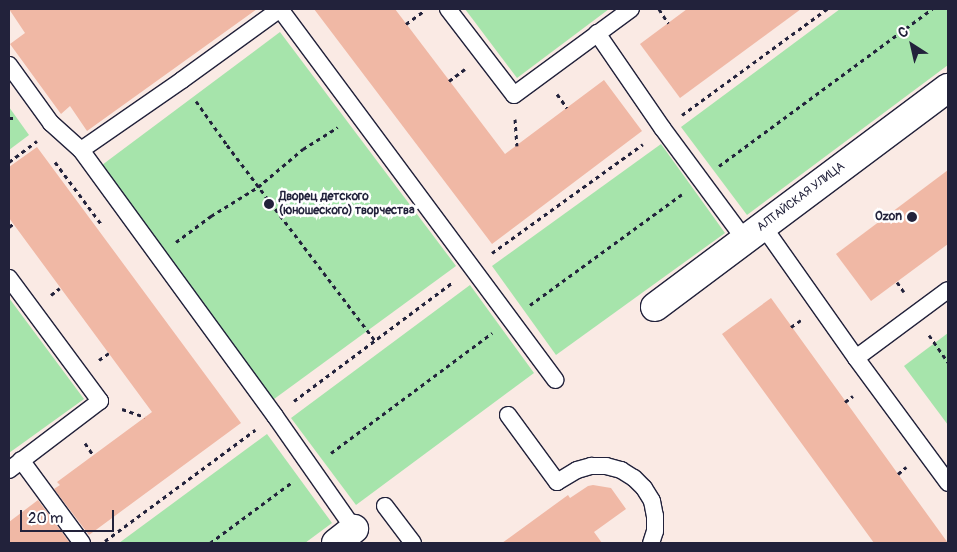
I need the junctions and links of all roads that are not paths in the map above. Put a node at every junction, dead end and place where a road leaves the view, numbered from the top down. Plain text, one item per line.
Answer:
1 (280, 9) edge
2 (448, 9) edge
3 (631, 9) edge
4 (598, 33) junction
5 (9, 65) edge
6 (948, 88) edge
7 (81, 150) junction
8 (754, 233) junction
9 (9, 278) edge
10 (948, 290) edge
11 (655, 307) dead end
12 (856, 358) junction
13 (556, 380) dead end
14 (508, 415) dead end
15 (15, 465) edge
16 (948, 484) edge
17 (385, 506) dead end
18 (345, 536) edge
19 (82, 543) edge
20 (413, 543) edge
21 (651, 543) edge

1 - 7 lane
1 - 13 lane
2 - 4 lane
3 - 4 lane
4 - 8 lane
5 - 7 lane
6 - 8 street, АЛТАЙСКАЯ УЛИЦА
7 - 18 lane
8 - 11 street, АЛТАЙСКАЯ УЛИЦА
8 - 12 lane
9 - 15 lane
10 - 12 lane
12 - 16 lane
14 - 21 lane
15 - 19 lane
17 - 20 lane

